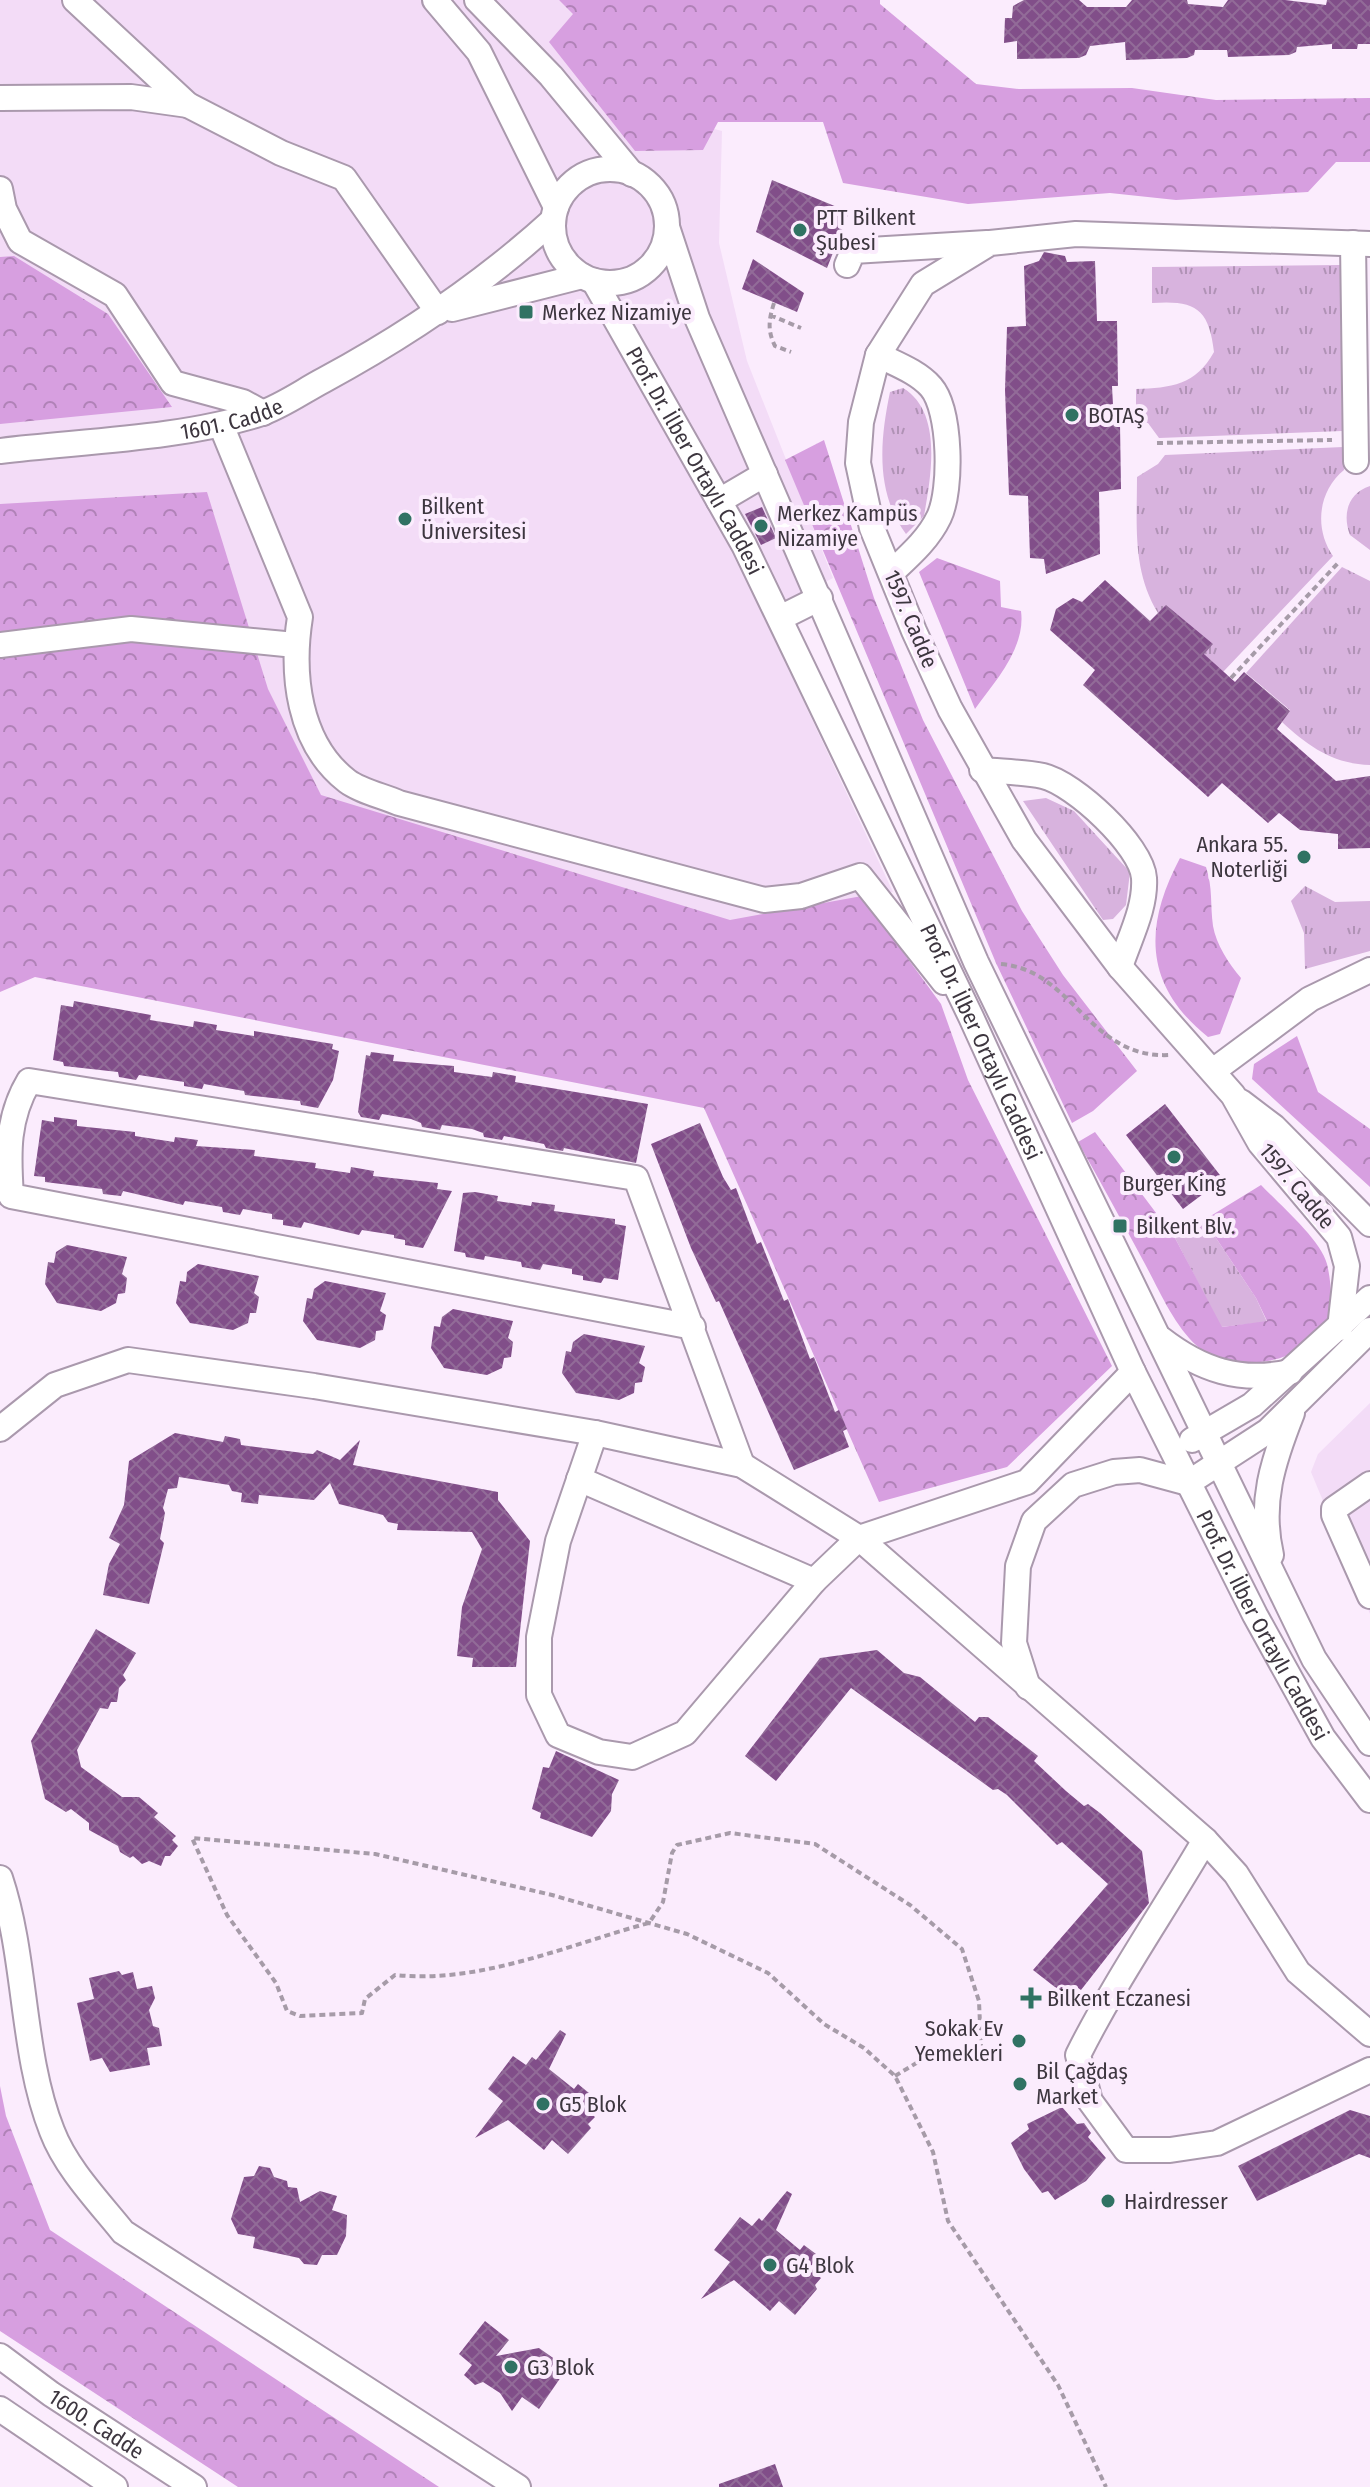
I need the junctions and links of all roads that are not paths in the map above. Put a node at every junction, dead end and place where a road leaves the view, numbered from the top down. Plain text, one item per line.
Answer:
1 (75, 0) edge
2 (435, 0) edge
3 (477, 0) edge
4 (0, 98) edge
5 (188, 105) junction
6 (632, 174) junction
7 (0, 189) edge
8 (555, 214) junction
9 (667, 227) junction
10 (990, 243) junction
11 (1362, 244) edge
12 (847, 265) dead end
13 (588, 279) junction
14 (438, 312) junction
15 (878, 355) junction
16 (263, 413) junction
17 (221, 425) junction
18 (1352, 447) road end
19 (0, 451) edge
20 (765, 474) junction
21 (719, 501) junction
22 (891, 573) junction
23 (820, 598) junction
24 (780, 618) junction
25 (0, 645) edge
26 (295, 645) junction
27 (982, 770) junction
28 (1120, 967) junction
29 (1370, 970) edge
30 (971, 1017) junction
31 (1213, 1071) junction
32 (1233, 1095) junction
33 (1336, 1194) junction
34 (1370, 1211) edge
35 (1370, 1224) edge
36 (1370, 1298) edge
37 (693, 1327) junction
38 (1340, 1328) junction
39 (1370, 1330) edge
40 (1158, 1338) junction
41 (1361, 1346) edge
42 (1292, 1371) junction
43 (1133, 1372) junction
44 (1295, 1407) junction
45 (0, 1429) edge
46 (595, 1433) junction
47 (1203, 1434) junction
48 (1172, 1451) junction
49 (742, 1465) junction
50 (1218, 1465) junction
51 (579, 1479) junction
52 (1188, 1483) junction
53 (1370, 1484) edge
54 (859, 1538) junction
55 (814, 1581) junction
56 (1279, 1589) junction
57 (1370, 1596) edge
58 (1028, 1687) junction
59 (1370, 1743) edge
60 (1370, 1800) edge
61 (1205, 1840) junction
62 (0, 1878) edge
63 (1370, 2034) edge
64 (1370, 2070) edge
65 (0, 2356) edge
66 (0, 2409) edge
67 (115, 2487) edge
68 (194, 2487) edge
69 (518, 2487) edge

1 - 5 street
2 - 8 street, Prof. Dr. İlber Ortaylı Caddesi
3 - 6 street, Prof. Dr. İlber Ortaylı Caddesi
4 - 5 street
5 - 14 street
6 - 8 street
6 - 9 street, Prof. Dr. İlber Ortaylı Caddesi
7 - 16 street
8 - 13 street, Prof. Dr. İlber Ortaylı Caddesi
8 - 14 street, 1601. Cadde
9 - 13 street
9 - 20 street, Prof. Dr. İlber Ortaylı Caddesi
10 - 11 street, 1597. Cadde
10 - 12 street
10 - 15 street, 1597. Cadde
11 - 18 street
13 - 14 street, 1601. Cadde
13 - 21 street, Prof. Dr. İlber Ortaylı Caddesi
14 - 16 street, 1601. Cadde
15 - 22 street, 1597. Cadde
15 - 22 street
16 - 17 street, 1601. Cadde
17 - 19 street, 1601. Cadde
17 - 26 street
20 - 21 street
20 - 23 street, Prof. Dr. İlber Ortaylı Caddesi
21 - 24 street, Prof. Dr. İlber Ortaylı Caddesi
22 - 27 street, 1597. Cadde
23 - 24 street
23 - 40 street, Prof. Dr. İlber Ortaylı Caddesi
24 - 30 street, Prof. Dr. İlber Ortaylı Caddesi
25 - 26 street
26 - 30 street
27 - 28 street, 1597. Cadde
27 - 28 street
28 - 31 street, 1597. Cadde
29 - 31 street
30 - 43 street, Prof. Dr. İlber Ortaylı Caddesi
31 - 32 street, 1597. Cadde
32 - 33 street, 1597. Cadde
32 - 38 street, 1597. Cadde
33 - 34 street, 1597. Cadde
33 - 35 street, 1597. Cadde
36 - 38 street
37 - 37 street
37 - 49 street
38 - 42 street
39 - 41 street
40 - 42 street
40 - 47 street, Prof. Dr. İlber Ortaylı Caddesi
41 - 44 street
42 - 47 street
43 - 48 street, Prof. Dr. İlber Ortaylı Caddesi
43 - 54 street
44 - 50 street
44 - 56 street
45 - 46 street
46 - 49 street
46 - 51 street
47 - 48 street
47 - 50 street, Prof. Dr. İlber Ortaylı Caddesi
48 - 52 street, Prof. Dr. İlber Ortaylı Caddesi
49 - 54 street
50 - 52 street
50 - 56 street, Prof. Dr. İlber Ortaylı Caddesi
51 - 55 street
51 - 55 street
52 - 58 street
52 - 60 street, Prof. Dr. İlber Ortaylı Caddesi
53 - 57 street
54 - 55 street
54 - 58 street
56 - 59 street, Prof. Dr. İlber Ortaylı Caddesi
58 - 61 street
61 - 63 street
61 - 64 street
62 - 69 street
65 - 68 street, 1600. Cadde
66 - 67 street, 1600. Cadde

